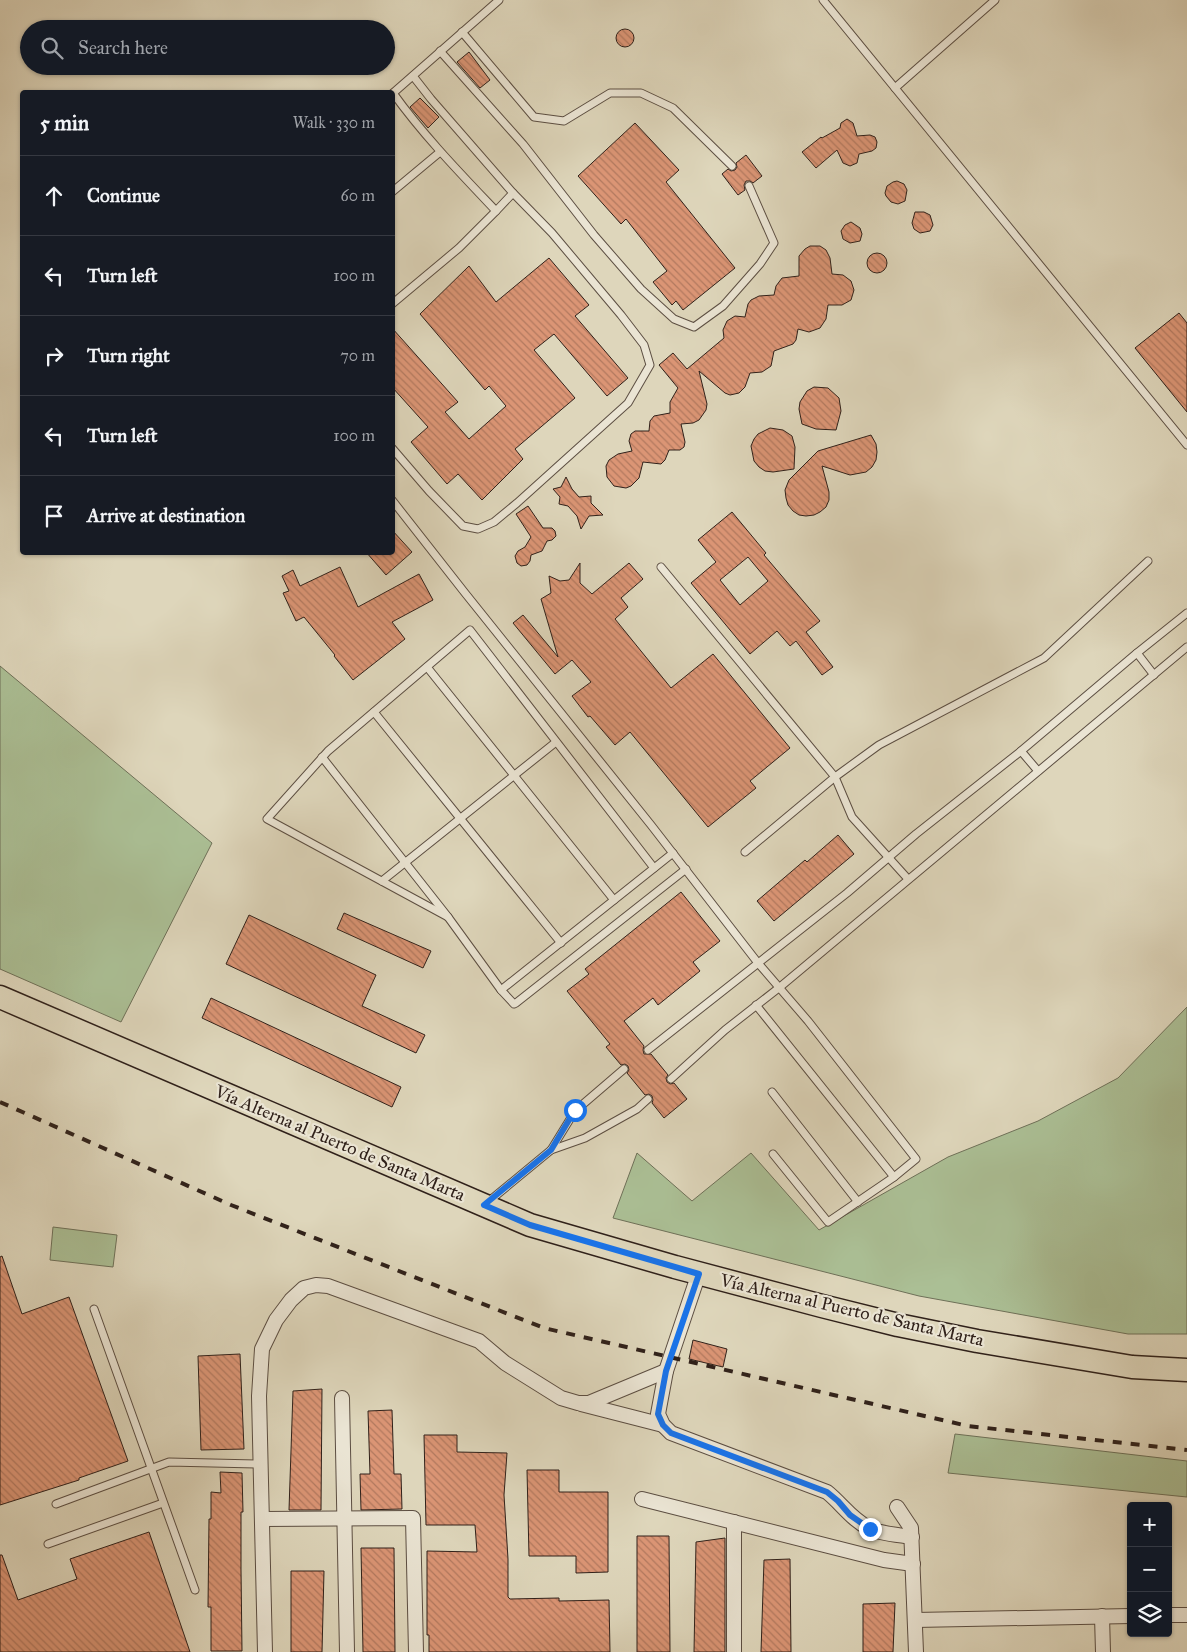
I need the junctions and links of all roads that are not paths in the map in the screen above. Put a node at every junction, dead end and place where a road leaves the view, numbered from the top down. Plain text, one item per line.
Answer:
1 (499, 0) edge
2 (823, 0) edge
3 (995, 0) edge
4 (462, 32) junction
5 (440, 51) junction
6 (413, 76) junction
7 (895, 88) junction
8 (395, 92) edge
9 (395, 97) edge
10 (440, 152) junction
11 (732, 166) dead end
12 (749, 186) dead end
13 (395, 190) edge
14 (514, 193) junction
15 (496, 211) junction
16 (395, 301) edge
17 (1187, 445) edge
18 (395, 451) edge
19 (395, 504) edge
20 (1148, 561) dead end
21 (661, 567) dead end
22 (1187, 613) edge
23 (1187, 647) edge
24 (1137, 653) junction
25 (427, 667) junction
26 (1154, 675) junction
27 (374, 712) junction
28 (556, 742) junction
29 (1022, 751) junction
30 (322, 757) junction
31 (1038, 771) junction
32 (514, 776) junction
33 (835, 777) junction
34 (461, 819) junction
35 (745, 852) dead end
36 (673, 853) junction
37 (888, 858) junction
38 (405, 862) junction
39 (654, 868) junction
40 (686, 869) junction
41 (908, 879) junction
42 (382, 881) junction
43 (614, 900) junction
44 (448, 916) junction
45 (561, 943) junction
46 (758, 963) junction
47 (780, 987) junction
48 (501, 990) junction
49 (0, 997) edge
50 (756, 1005) junction
51 (648, 1050) dead end
52 (624, 1069) dead end
53 (670, 1079) dead end
54 (772, 1092) dead end
55 (648, 1099) dead end
56 (551, 1150) junction
57 (772, 1154) dead end
58 (894, 1177) junction
59 (858, 1202) junction
60 (484, 1205) junction
61 (699, 1274) junction
62 (94, 1309) dead end
63 (1187, 1370) edge
64 (666, 1371) junction
65 (342, 1398) dead end
66 (578, 1403) junction
67 (663, 1425) junction
68 (261, 1464) junction
69 (151, 1469) junction
70 (642, 1499) dead end
71 (163, 1503) junction
72 (56, 1504) dead end
73 (897, 1507) dead end
74 (262, 1519) junction
75 (344, 1519) junction
76 (734, 1522) junction
77 (912, 1537) junction
78 (48, 1544) dead end
79 (912, 1564) junction
80 (195, 1590) dead end
81 (1172, 1615) edge
82 (1187, 1615) edge
83 (1102, 1616) junction
84 (1127, 1616) edge
85 (915, 1620) junction
86 (264, 1652) edge
87 (347, 1652) edge
88 (416, 1652) edge
89 (734, 1652) edge
90 (916, 1652) edge
91 (1103, 1652) edge

1 - 4 lane
2 - 7 lane
3 - 7 lane
4 - 5 lane
4 - 11 lane
5 - 6 lane
5 - 12 lane
6 - 8 lane
6 - 14 lane
7 - 17 lane
9 - 10 lane
10 - 13 lane
10 - 15 lane
14 - 15 lane
14 - 18 lane
15 - 16 lane
19 - 36 lane
20 - 33 lane
21 - 33 lane
22 - 24 lane
23 - 26 lane
24 - 26 lane
24 - 29 lane
25 - 27 lane
25 - 28 lane
25 - 32 lane
26 - 31 lane
27 - 30 lane
27 - 34 lane
28 - 32 lane
28 - 39 lane
29 - 31 lane
29 - 37 lane
30 - 38 lane
30 - 42 lane
31 - 41 lane
32 - 34 lane
32 - 43 lane
33 - 35 lane
33 - 37 lane
34 - 38 lane
34 - 45 lane
36 - 39 lane
36 - 40 lane
37 - 41 lane
37 - 46 lane
38 - 42 lane
38 - 44 lane
39 - 43 lane
40 - 46 lane
40 - 48 lane
41 - 47 lane
42 - 44 lane
43 - 45 lane
44 - 48 lane
45 - 48 lane
46 - 47 lane
46 - 51 lane
47 - 50 lane
47 - 58 lane
49 - 60 main road, Vía Alterna al Puerto de Santa Marta
50 - 53 lane
50 - 58 lane
52 - 56 lane
54 - 59 lane
55 - 56 lane
56 - 60 lane
57 - 59 lane
58 - 59 lane
60 - 61 main road, Vía Alterna al Puerto de Santa Marta
61 - 63 main road, Vía Alterna al Puerto de Santa Marta
61 - 64 street
62 - 69 lane
64 - 66 street
64 - 67 street
65 - 75 street
66 - 67 street
66 - 68 street
67 - 77 street
68 - 69 lane
68 - 74 street
69 - 71 lane
69 - 72 lane
70 - 76 street
71 - 78 lane
71 - 80 lane
73 - 77 street
74 - 75 street
74 - 86 street
75 - 87 street
75 - 88 street
76 - 79 street
76 - 89 street
77 - 79 street
79 - 85 street
81 - 82 street
83 - 84 street
83 - 85 street
83 - 91 street
85 - 90 street

